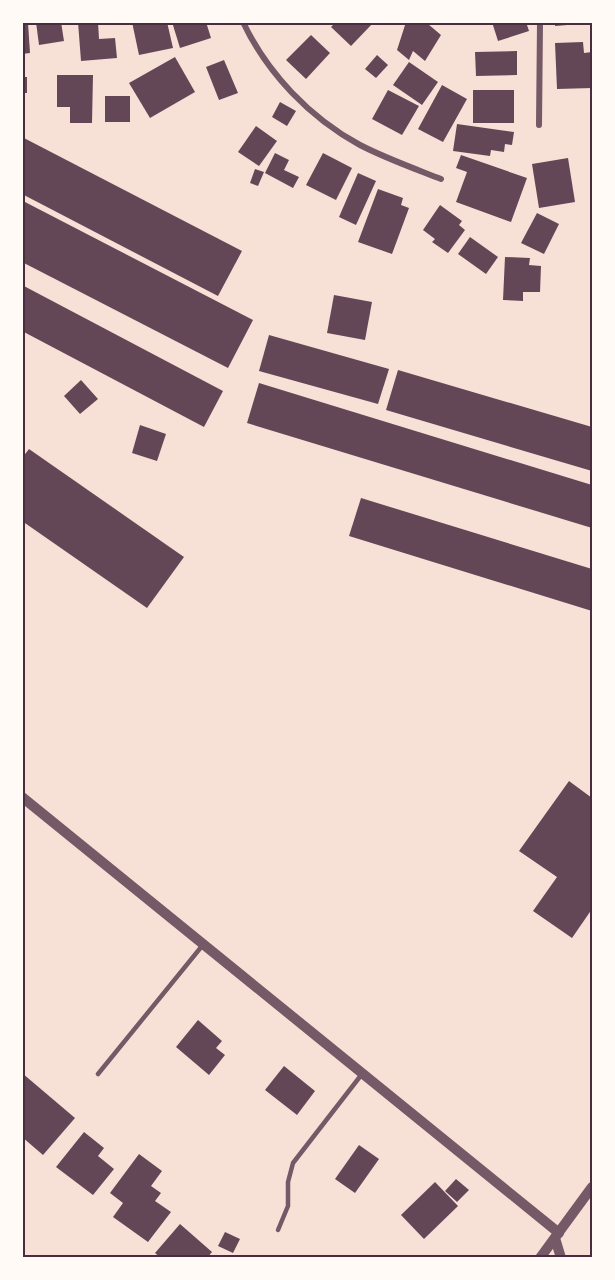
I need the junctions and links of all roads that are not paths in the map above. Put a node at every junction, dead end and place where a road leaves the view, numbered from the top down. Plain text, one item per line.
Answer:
1 (243, 22) edge
2 (540, 22) edge
3 (540, 125) dead end
4 (441, 179) dead end
5 (22, 797) edge
6 (203, 945) junction
7 (98, 1074) dead end
8 (362, 1074) junction
9 (592, 1187) edge
10 (278, 1230) dead end
11 (557, 1235) junction
12 (80, 1257) edge
13 (99, 1257) edge
14 (540, 1257) edge
15 (561, 1257) edge

1 - 4 street
2 - 3 street
5 - 6 street
6 - 7 lane
6 - 8 street
8 - 10 lane
8 - 11 street
9 - 11 street
11 - 14 street
11 - 15 street
12 - 13 street

